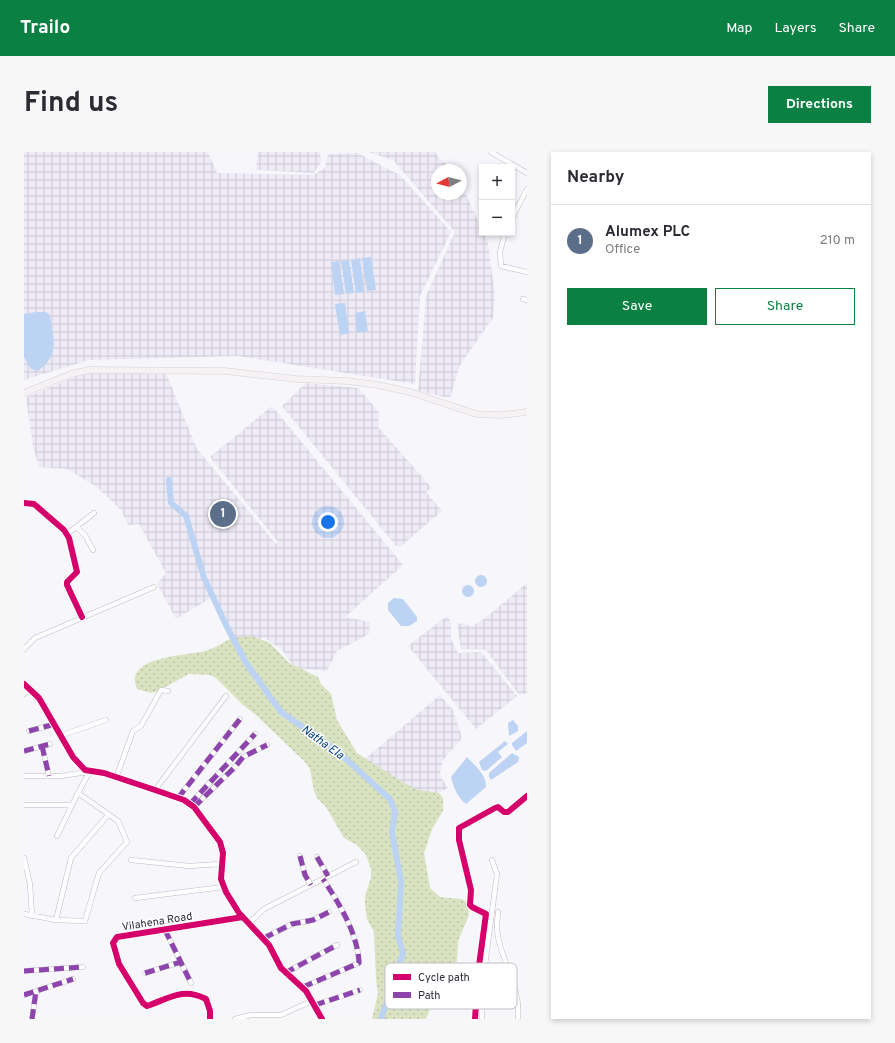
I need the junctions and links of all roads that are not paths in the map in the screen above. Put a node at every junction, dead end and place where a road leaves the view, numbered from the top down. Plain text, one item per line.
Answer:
1 (491, 152) edge
2 (527, 173) edge
3 (527, 189) edge
4 (515, 212) edge
5 (504, 236) edge
6 (527, 272) edge
7 (24, 393) edge
8 (527, 412) edge
9 (24, 503) edge
10 (94, 513) dead end
11 (76, 527) junction
12 (67, 534) junction
13 (93, 550) dead end
14 (154, 587) dead end
15 (82, 617) junction
16 (24, 649) edge
17 (24, 684) edge
18 (30, 688) junction
19 (168, 691) dead end
20 (24, 694) edge
21 (226, 696) dead end
22 (240, 719) dead end
23 (106, 720) dead end
24 (55, 724) junction
25 (29, 731) dead end
26 (255, 734) dead end
27 (62, 735) junction
28 (50, 744) dead end
29 (267, 744) dead end
30 (42, 746) junction
31 (24, 751) edge
32 (90, 771) junction
33 (24, 776) edge
34 (49, 776) junction
35 (116, 778) junction
36 (155, 790) junction
37 (78, 793) junction
38 (527, 796) edge
39 (178, 798) junction
40 (24, 805) edge
41 (72, 805) junction
42 (192, 805) junction
43 (108, 815) junction
44 (57, 836) dead end
45 (300, 856) dead end
46 (317, 857) dead end
47 (24, 858) edge
48 (131, 860) dead end
49 (492, 860) dead end
50 (356, 862) dead end
51 (222, 864) junction
52 (328, 876) junction
53 (322, 879) junction
54 (311, 885) junction
55 (223, 887) junction
56 (135, 898) dead end
57 (329, 912) dead end
58 (498, 912) dead end
59 (24, 914) edge
60 (32, 916) junction
61 (243, 917) junction
62 (56, 920) junction
63 (249, 923) junction
64 (165, 930) junction
65 (264, 938) junction
66 (337, 946) dead end
67 (181, 962) junction
68 (479, 963) edge
69 (485, 963) edge
70 (507, 963) edge
71 (83, 967) dead end
72 (24, 971) edge
73 (285, 972) junction
74 (145, 973) dead end
75 (73, 979) dead end
76 (191, 983) dead end
77 (303, 987) junction
78 (360, 990) dead end
79 (36, 991) junction
80 (24, 995) edge
81 (313, 1003) junction
82 (517, 1004) edge
83 (476, 1009) edge
84 (32, 1019) edge
85 (210, 1019) edge
86 (235, 1019) edge
87 (322, 1019) edge
88 (475, 1019) edge
89 (518, 1019) edge

1 - 2 street
3 - 4 street
5 - 6 street
7 - 8 main road
9 - 12 street
10 - 11 street
11 - 12 street
11 - 13 street
12 - 15 street
14 - 15 street
15 - 16 street
17 - 18 street
18 - 20 street
18 - 24 street
19 - 35 street
21 - 36 street
22 - 39 street
23 - 27 street
24 - 25 street
24 - 27 street
26 - 42 street
27 - 32 street
28 - 30 street
29 - 42 street
30 - 31 street
30 - 34 street
32 - 34 street
32 - 35 street
32 - 37 street
33 - 34 street
35 - 36 street
36 - 39 street
37 - 41 street
37 - 43 street
38 - 68 street
39 - 42 street
40 - 41 street
41 - 44 street
42 - 51 street
43 - 62 street
43 - 62 street
45 - 54 street
46 - 52 street
47 - 60 street
48 - 51 street
49 - 69 street
50 - 52 street
51 - 55 street
52 - 53 street
53 - 54 street
53 - 77 street
54 - 63 street
55 - 56 street
55 - 61 street
57 - 65 street
58 - 70 street
59 - 60 street
60 - 62 street
61 - 63 street
61 - 64 street, Vilahena Road
63 - 65 street
64 - 67 street
64 - 85 street, Vilahena Road
65 - 73 street
66 - 73 street
67 - 74 street
67 - 76 street
71 - 72 street
73 - 77 street
75 - 79 street
77 - 81 street
78 - 81 street
79 - 80 street
79 - 84 street
81 - 86 street
81 - 87 street
82 - 89 street
83 - 88 street

